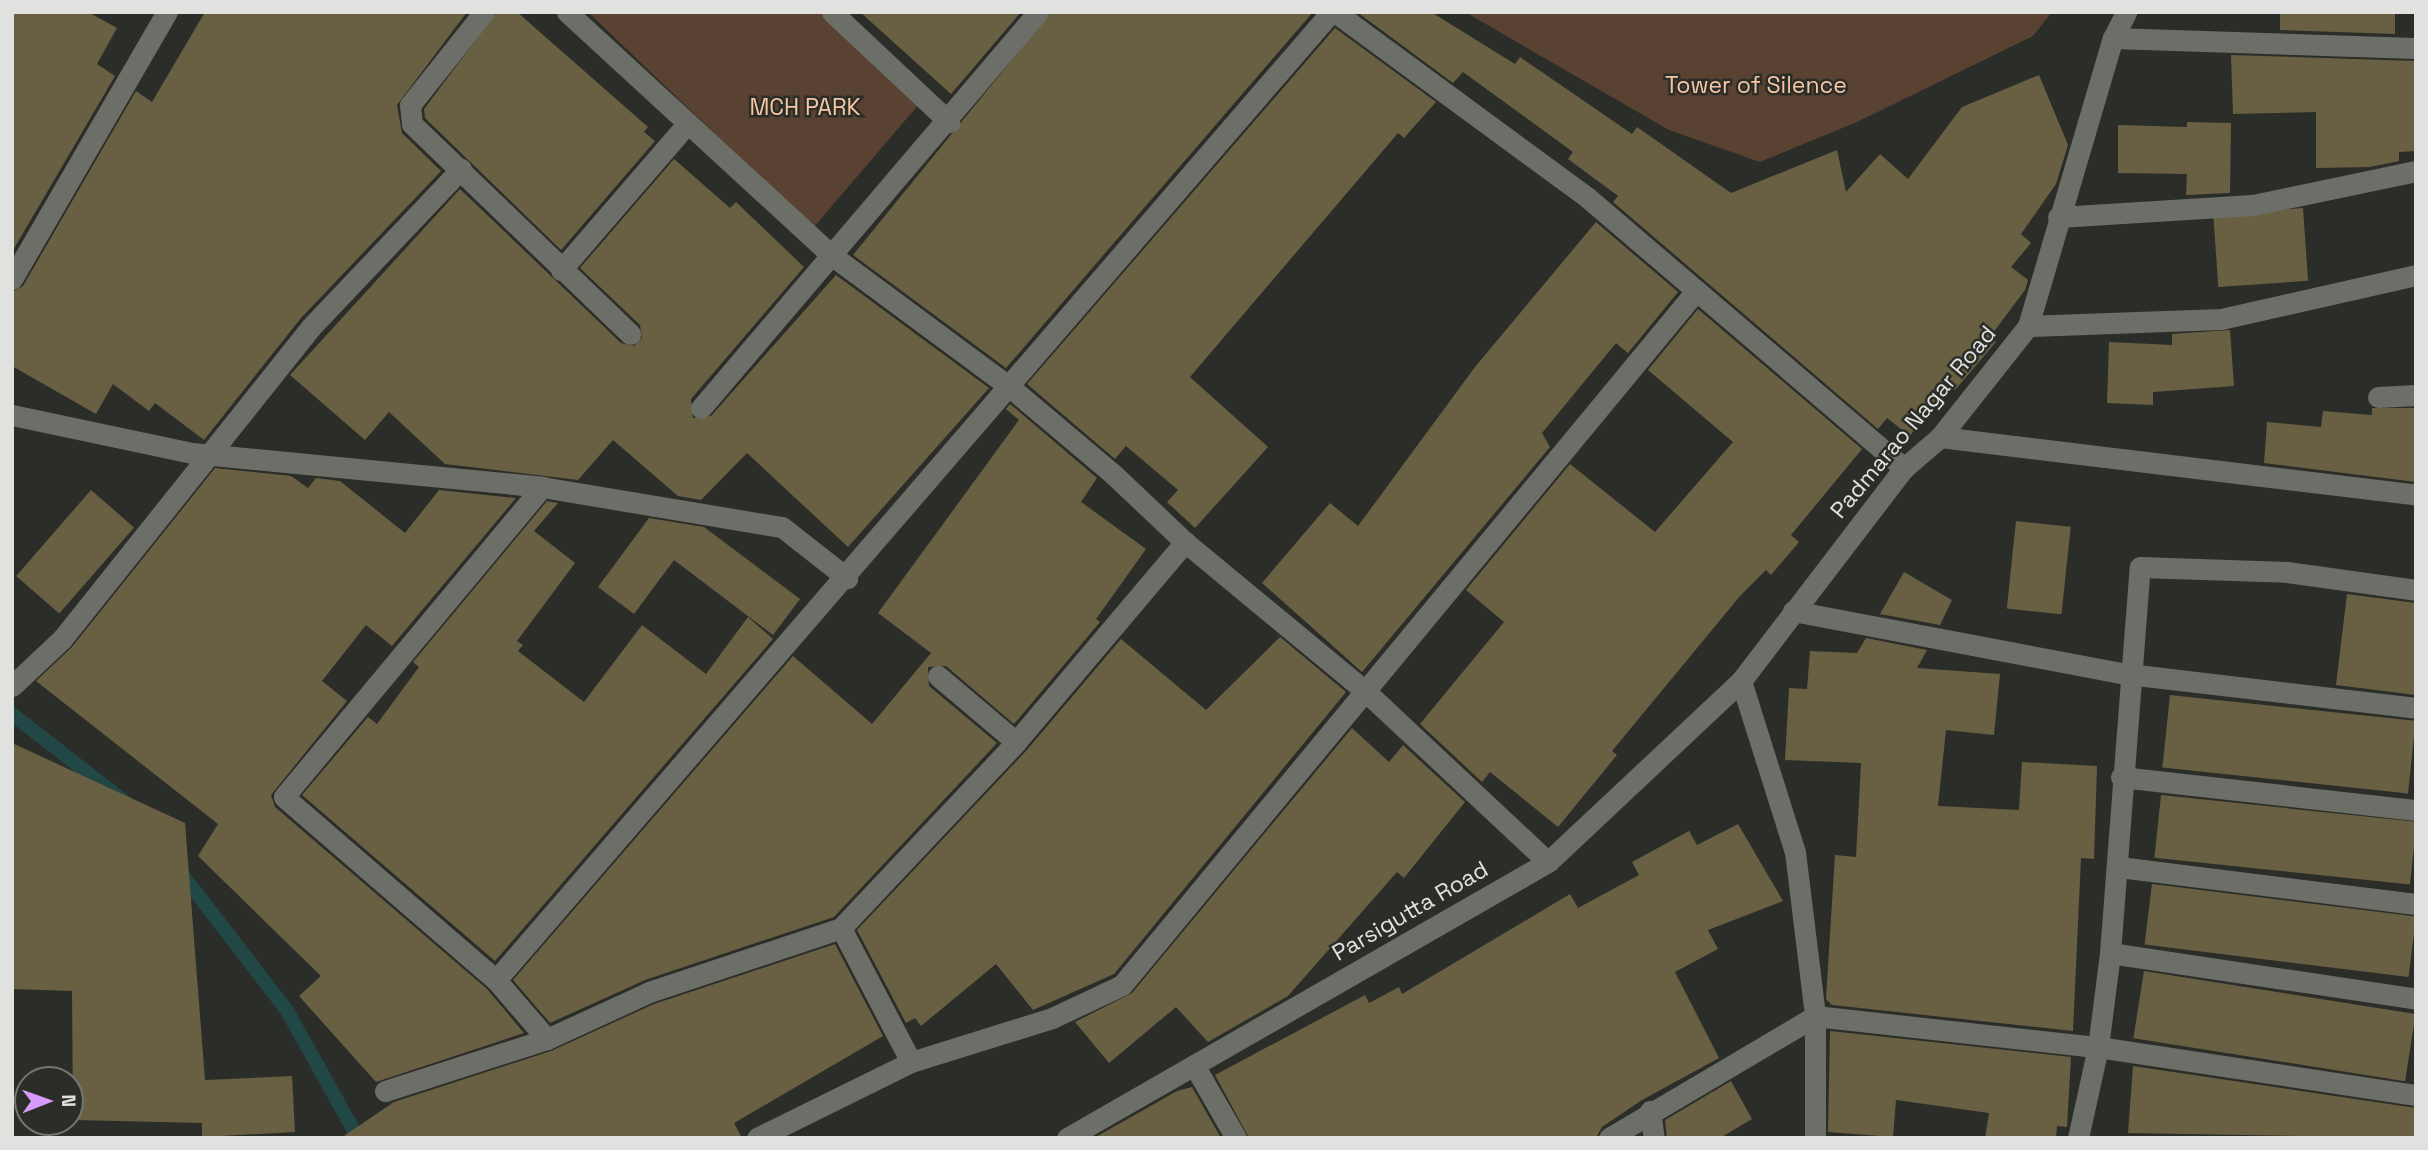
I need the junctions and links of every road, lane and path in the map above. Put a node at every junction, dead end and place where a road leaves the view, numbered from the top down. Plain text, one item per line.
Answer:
1 (167, 12) edge
2 (484, 12) edge
3 (567, 12) edge
4 (832, 12) edge
5 (1038, 12) edge
6 (1333, 12) edge
7 (2126, 12) edge
8 (2113, 38) junction
9 (2416, 48) edge
10 (688, 122) junction
11 (949, 122) junction
12 (461, 169) junction
13 (2416, 171) edge
14 (2058, 217) junction
15 (830, 254) junction
16 (561, 270) junction
17 (2416, 275) edge
18 (12, 279) edge
19 (1696, 291) junction
20 (2028, 326) junction
21 (630, 334) dead end
22 (1011, 388) junction
23 (2416, 395) edge
24 (2378, 397) dead end
25 (701, 408) dead end
26 (12, 415) edge
27 (1940, 437) junction
28 (207, 453) junction
29 (1904, 468) junction
30 (542, 487) junction
31 (2416, 495) edge
32 (1185, 542) junction
33 (847, 578) junction
34 (2416, 590) edge
35 (1793, 611) junction
36 (2128, 674) junction
37 (938, 676) dead end
38 (1741, 681) junction
39 (12, 686) edge
40 (1363, 689) junction
41 (2416, 708) edge
42 (1016, 742) junction
43 (2121, 778) junction
44 (2416, 810) edge
45 (1548, 862) junction
46 (2119, 867) junction
47 (2416, 904) edge
48 (841, 928) junction
49 (2110, 953) junction
50 (496, 980) junction
51 (2416, 999) edge
52 (1815, 1016) junction
53 (547, 1039) junction
54 (2098, 1047) junction
55 (911, 1062) junction
56 (1194, 1065) junction
57 (385, 1091) dead end
58 (2416, 1095) edge
59 (1650, 1111) junction
60 (757, 1138) edge
61 (1068, 1138) edge
62 (1236, 1138) edge
63 (1609, 1138) edge
64 (1654, 1138) edge
65 (1815, 1138) edge
66 (2078, 1138) edge

1 - 18 street
2 - 12 street
3 - 10 street
4 - 11 street
5 - 11 street
6 - 19 street
6 - 22 street
7 - 8 street, Padmarao Nagar Road
8 - 9 street
8 - 14 street, Padmarao Nagar Road
10 - 15 street
10 - 16 street
11 - 15 street
12 - 16 street
12 - 28 street
13 - 14 street
14 - 20 street, Padmarao Nagar Road
15 - 22 street
15 - 25 street
16 - 21 street
17 - 20 street
19 - 29 street
19 - 40 street
20 - 27 street, Padmarao Nagar Road
22 - 32 street
22 - 33 street
23 - 24 street
26 - 28 street
27 - 29 street, Padmarao Nagar Road
27 - 31 street
28 - 30 street
28 - 39 street
29 - 35 street, Padmarao Nagar Road
30 - 33 street
30 - 50 street
32 - 40 street
32 - 42 street
33 - 50 street
34 - 36 street
35 - 36 street
35 - 38 street, Padmarao Nagar Road
36 - 41 street
36 - 43 street
37 - 42 street
38 - 45 street, Parsigutta Road
38 - 52 street
40 - 45 street
40 - 55 street
42 - 48 street
43 - 44 street
43 - 46 street
45 - 56 street, Parsigutta Road
46 - 47 street
46 - 49 street
48 - 53 street
48 - 55 street
49 - 51 street
49 - 54 street
50 - 53 street
52 - 54 street
52 - 59 street
52 - 65 street
53 - 57 street
54 - 58 street
54 - 66 street
55 - 60 street
56 - 61 street, Parsigutta Road
56 - 62 street
59 - 63 street
59 - 64 street

